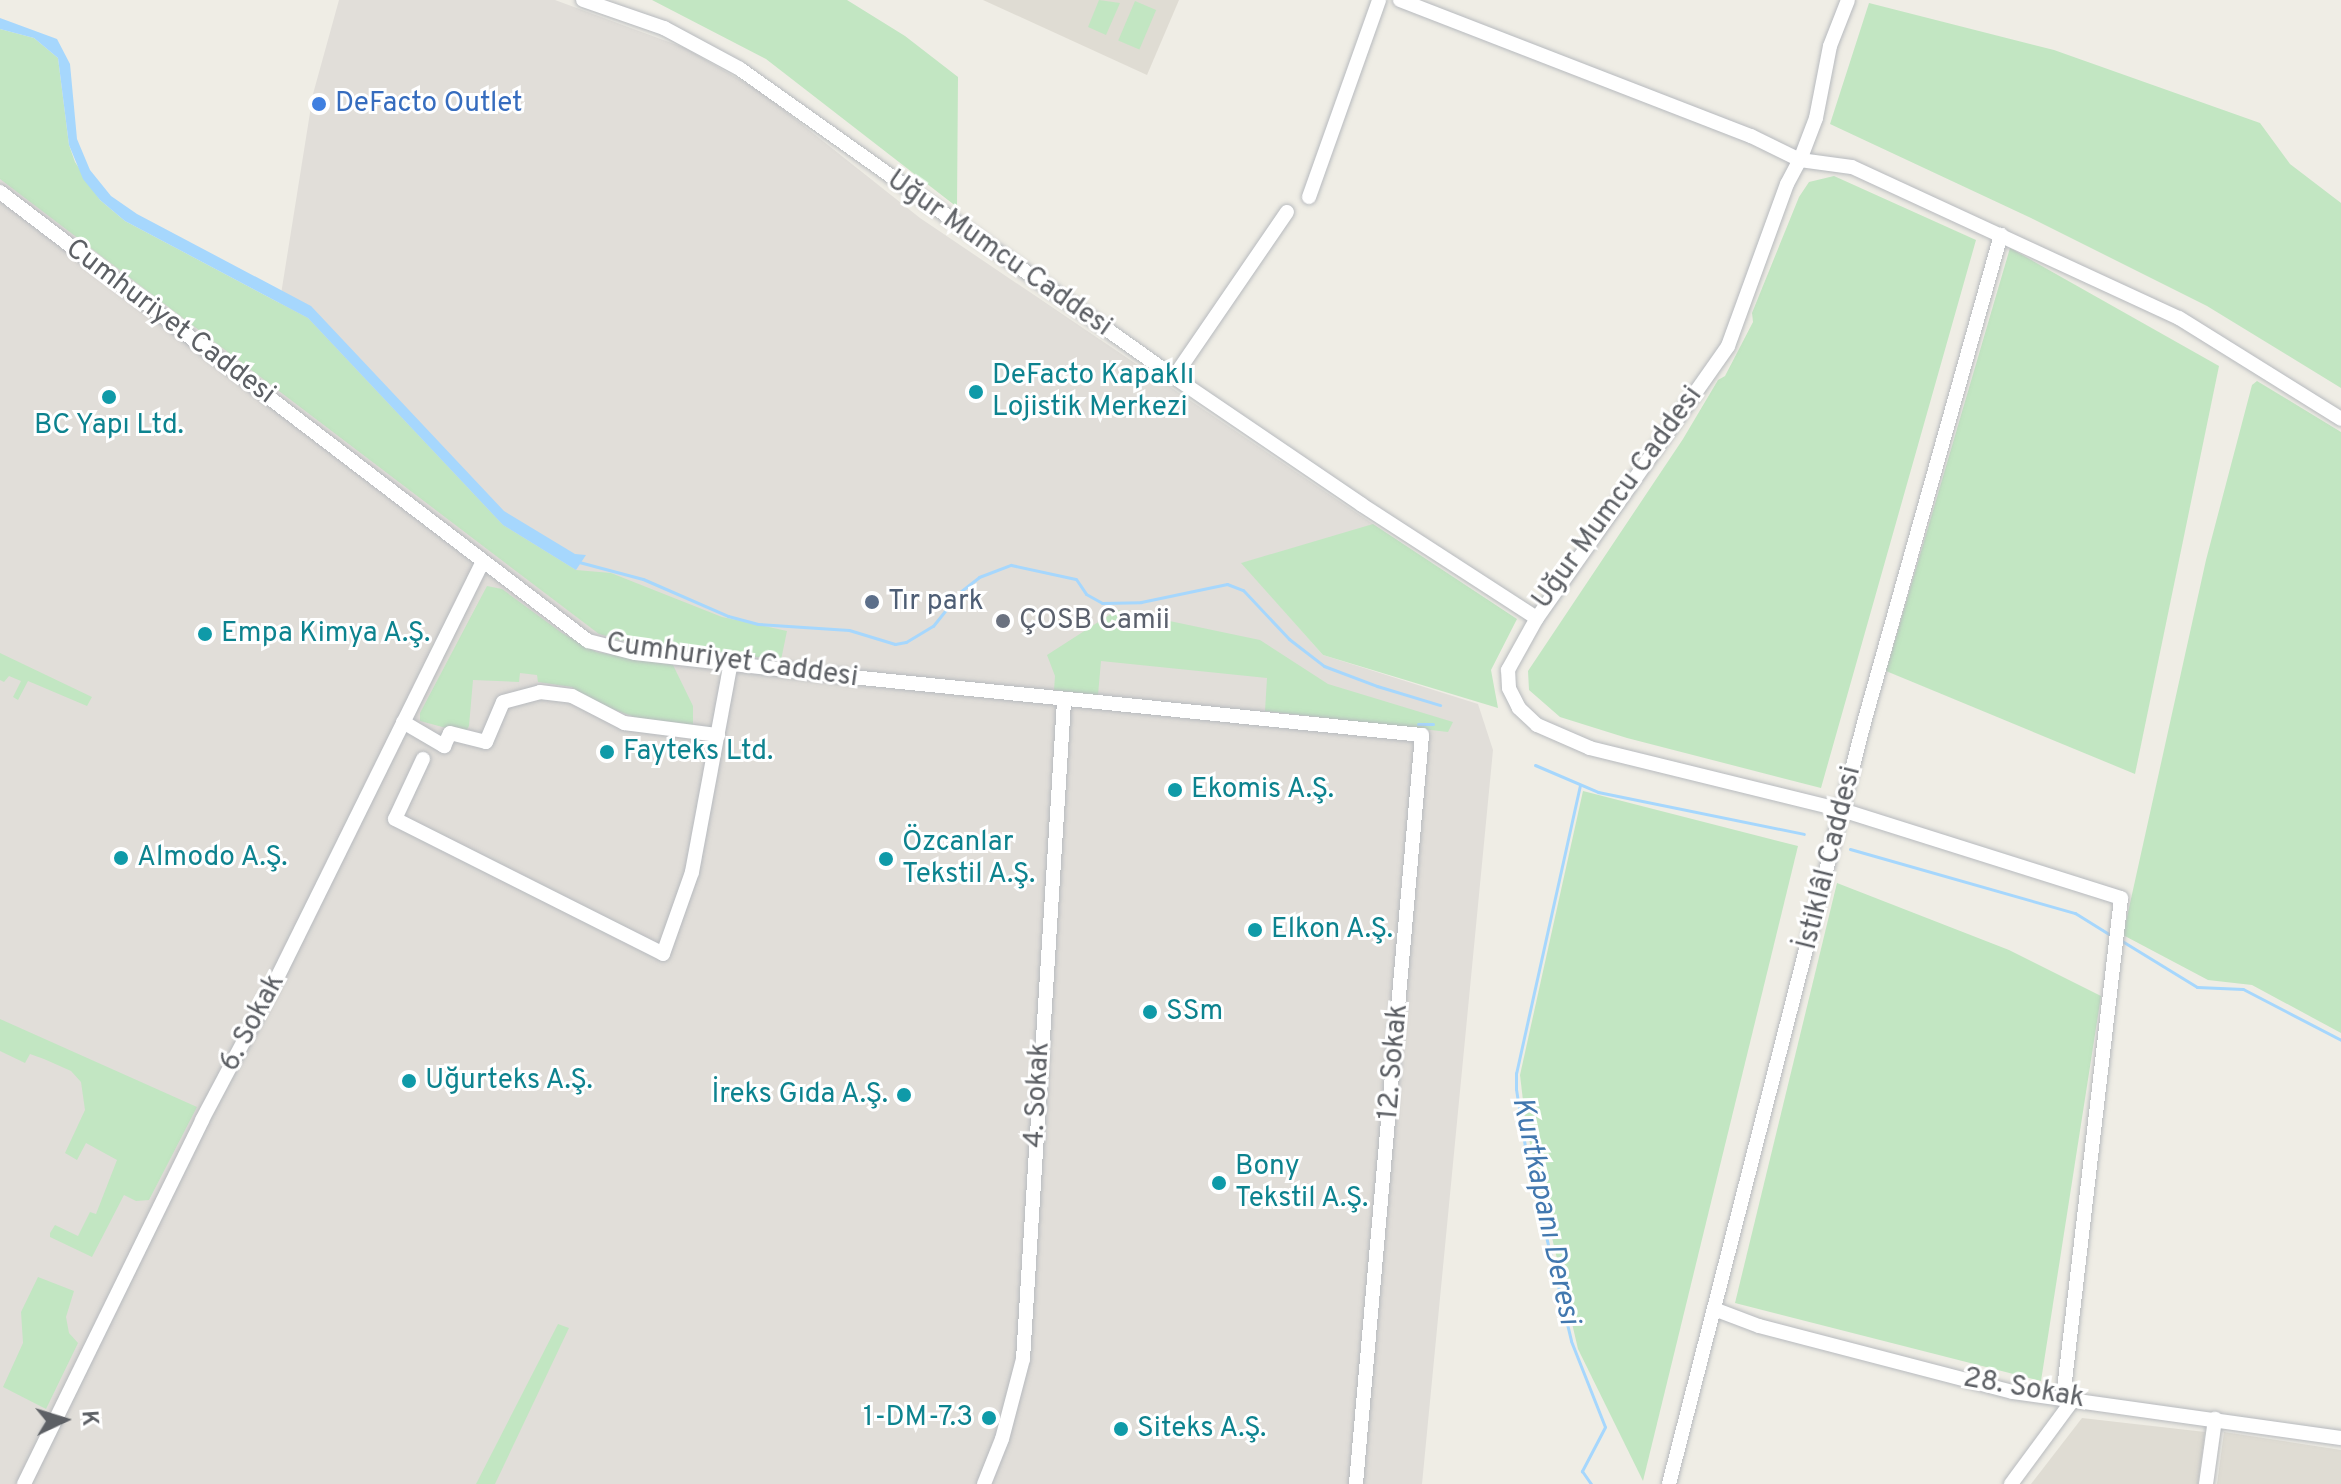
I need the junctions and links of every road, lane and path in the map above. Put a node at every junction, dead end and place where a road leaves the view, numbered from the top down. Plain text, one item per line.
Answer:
1 (583, 0) edge
2 (1379, 0) edge
3 (1400, 0) edge
4 (1848, 0) edge
5 (1800, 160) junction
6 (0, 192) edge
7 (1309, 197) dead end
8 (1287, 212) dead end
9 (2001, 235) junction
10 (1174, 377) junction
11 (2341, 419) edge
12 (483, 562) junction
13 (1537, 618) junction
14 (731, 662) junction
15 (1064, 701) junction
16 (403, 722) junction
17 (718, 735) junction
18 (1422, 735) joint
19 (423, 759) dead end
20 (1842, 810) junction
21 (1714, 1309) junction
22 (2068, 1399) junction
23 (2215, 1419) junction
24 (2341, 1438) edge
25 (24, 1484) edge
26 (984, 1484) edge
27 (1356, 1484) edge
28 (1669, 1484) edge
29 (2011, 1484) edge
30 (2206, 1484) edge

1 - 10 street, Uğur Mumcu Caddesi
2 - 7 street
3 - 5 street
4 - 5 street, Uğur Mumcu Caddesi
5 - 9 street
5 - 13 street, Uğur Mumcu Caddesi
6 - 12 street, Cumhuriyet Caddesi
8 - 10 street
9 - 11 street
9 - 20 street, İstiklâl Caddesi
10 - 13 street, Uğur Mumcu Caddesi
12 - 14 street, Cumhuriyet Caddesi
12 - 16 street, 6. Sokak
13 - 20 street
14 - 15 street, Cumhuriyet Caddesi
14 - 17 street
15 - 18 street, Cumhuriyet Caddesi
15 - 26 street, 4. Sokak
16 - 17 street
16 - 25 street, 6. Sokak
17 - 19 street
18 - 27 street, 12. Sokak
20 - 21 street, İstiklâl Caddesi
20 - 22 street
21 - 22 street, 28. Sokak
21 - 28 street, İstiklâl Caddesi
22 - 23 street, 28. Sokak
22 - 29 street
23 - 24 street, 28. Sokak
23 - 30 street

